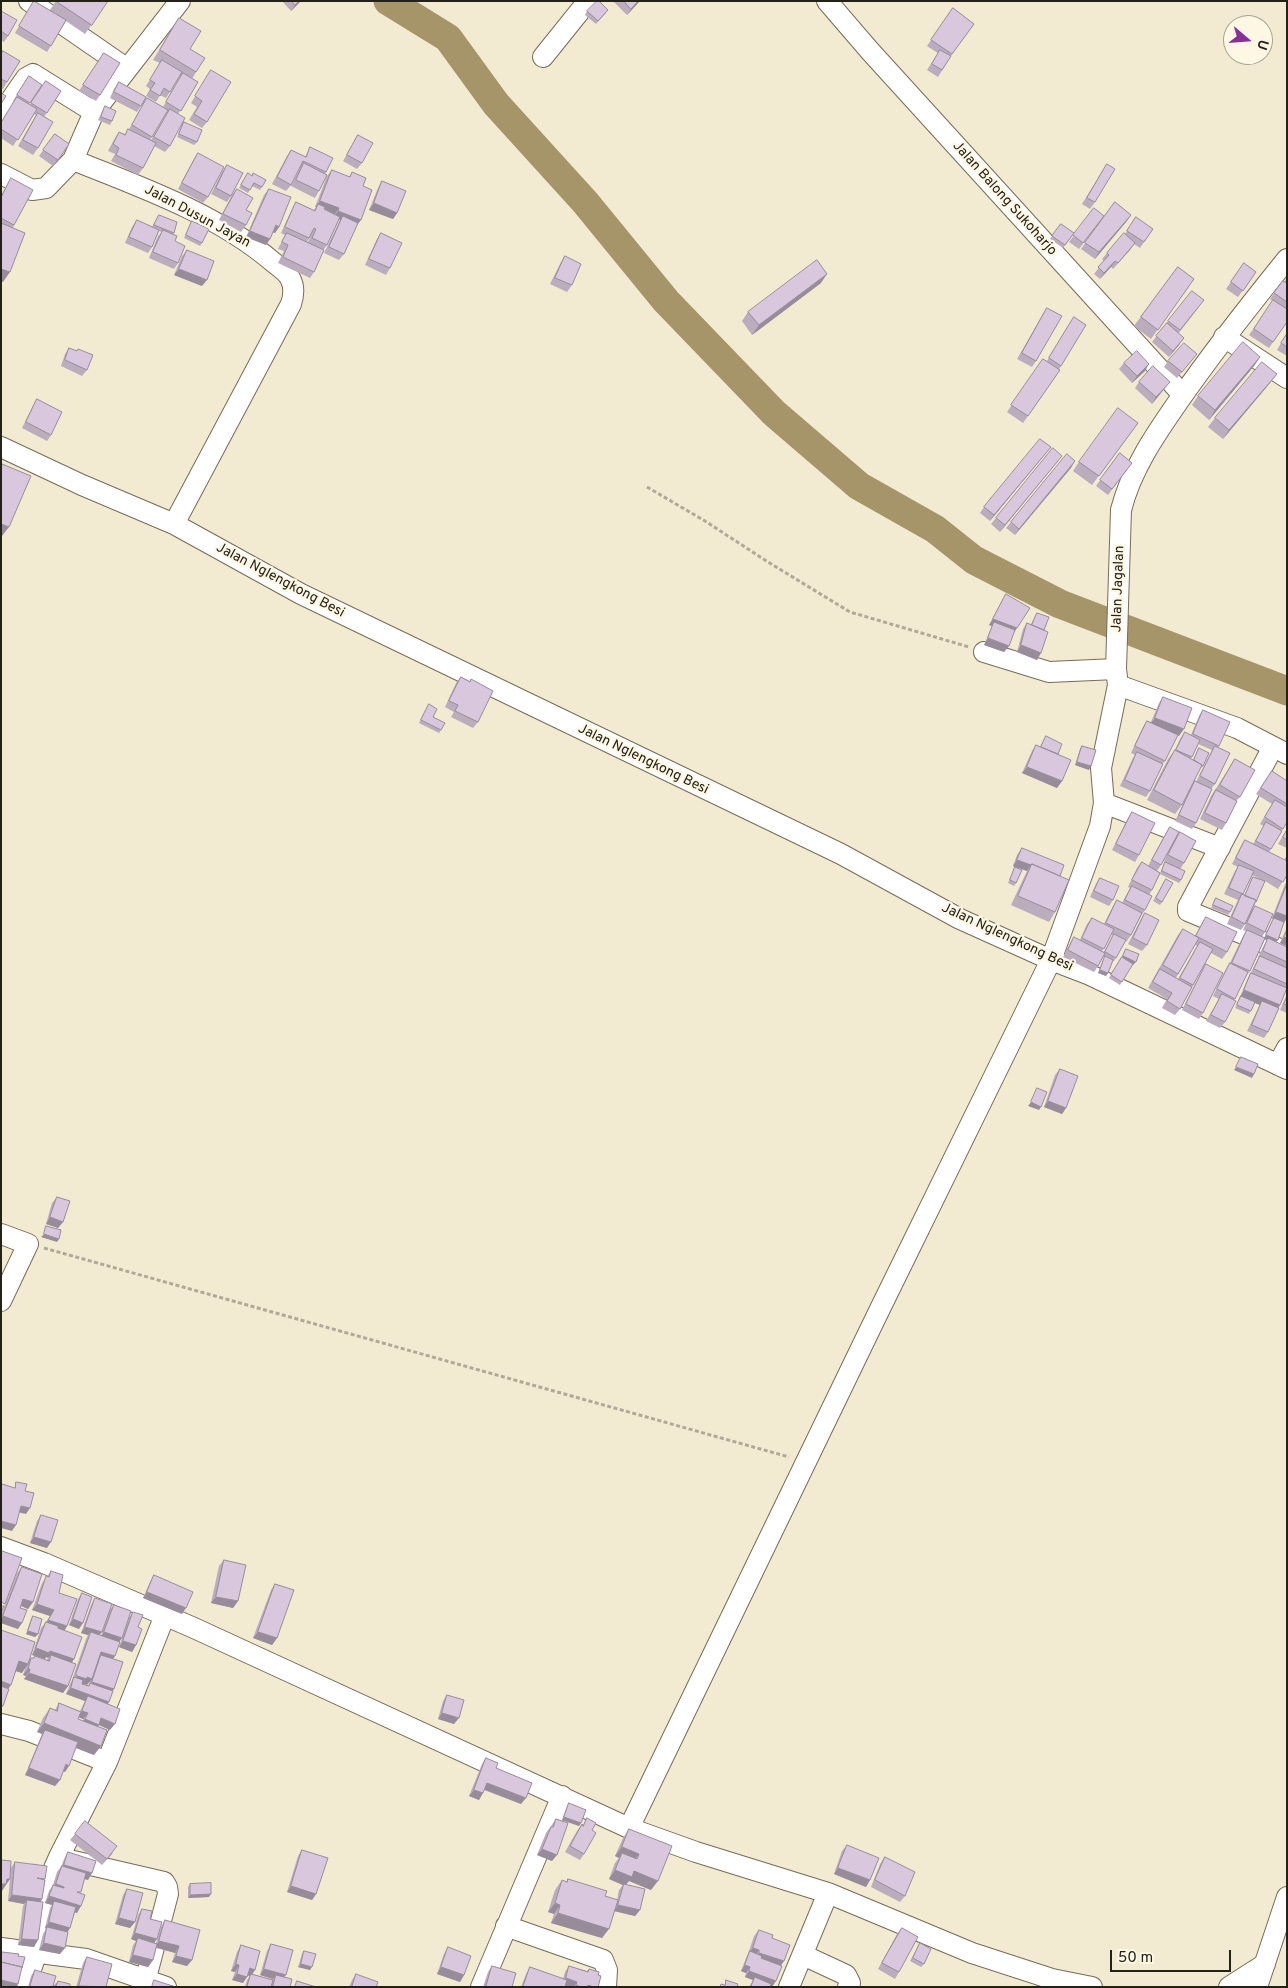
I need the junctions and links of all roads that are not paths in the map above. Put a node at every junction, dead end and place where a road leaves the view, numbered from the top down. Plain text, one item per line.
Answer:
1 (29, 1) edge
2 (180, 1) edge
3 (588, 1) edge
4 (827, 1) edge
5 (543, 57) dead end
6 (128, 70) junction
7 (94, 112) junction
8 (1, 114) edge
9 (73, 160) junction
10 (1, 174) edge
11 (1287, 259) edge
12 (1224, 337) junction
13 (1287, 378) edge
14 (1183, 396) junction
15 (1, 447) edge
16 (174, 524) junction
17 (984, 652) road end
18 (1117, 677) junction
19 (1280, 751) edge
20 (1104, 803) junction
21 (1220, 848) junction
22 (1287, 952) edge
23 (1051, 960) junction
24 (1284, 1061) edge
25 (1, 1234) edge
26 (1, 1301) edge
27 (1, 1547) edge
28 (164, 1615) junction
29 (1, 1724) edge
30 (107, 1762) junction
31 (562, 1796) junction
32 (629, 1828) junction
33 (59, 1857) junction
34 (828, 1894) junction
35 (1287, 1897) edge
36 (506, 1926) junction
37 (1, 1948) edge
38 (38, 1952) junction
39 (803, 1955) junction
40 (1265, 1964) junction
41 (146, 1978) junction
42 (25, 1987) edge
43 (166, 1987) edge
44 (481, 1987) edge
45 (606, 1987) edge
46 (789, 1987) edge
47 (848, 1987) edge
48 (1092, 1987) edge
49 (1229, 1987) edge
50 (1257, 1987) edge

1 - 6 street
2 - 6 street
3 - 5 street
4 - 14 street, Jalan Balong Sukoharjo
6 - 7 street
7 - 8 street
7 - 9 street
9 - 10 street
9 - 16 street, Jalan Dusun Jayan
11 - 12 street, Jalan Jagalan
12 - 13 street
12 - 14 street, Jalan Jagalan
14 - 18 street, Jalan Jagalan
15 - 16 street, Jalan Nglengkong Besi
16 - 23 street, Jalan Nglengkong Besi
17 - 18 street
18 - 19 street
18 - 20 street, Jalan Jagalan
19 - 21 street
20 - 21 street
20 - 23 street, Jalan Jagalan
21 - 22 street
23 - 24 street, Jalan Nglengkong Besi
23 - 32 street, Jalan Jagalan
25 - 26 street
27 - 28 street
28 - 30 street
28 - 31 street
29 - 30 street
30 - 33 street
31 - 32 street
31 - 36 street
32 - 34 street
33 - 38 street
33 - 41 street
34 - 39 street
34 - 48 street
35 - 40 street
36 - 44 street
36 - 45 street
37 - 38 street
38 - 41 street
38 - 42 street
39 - 46 street
39 - 47 street
40 - 49 street
40 - 50 street
41 - 43 street

